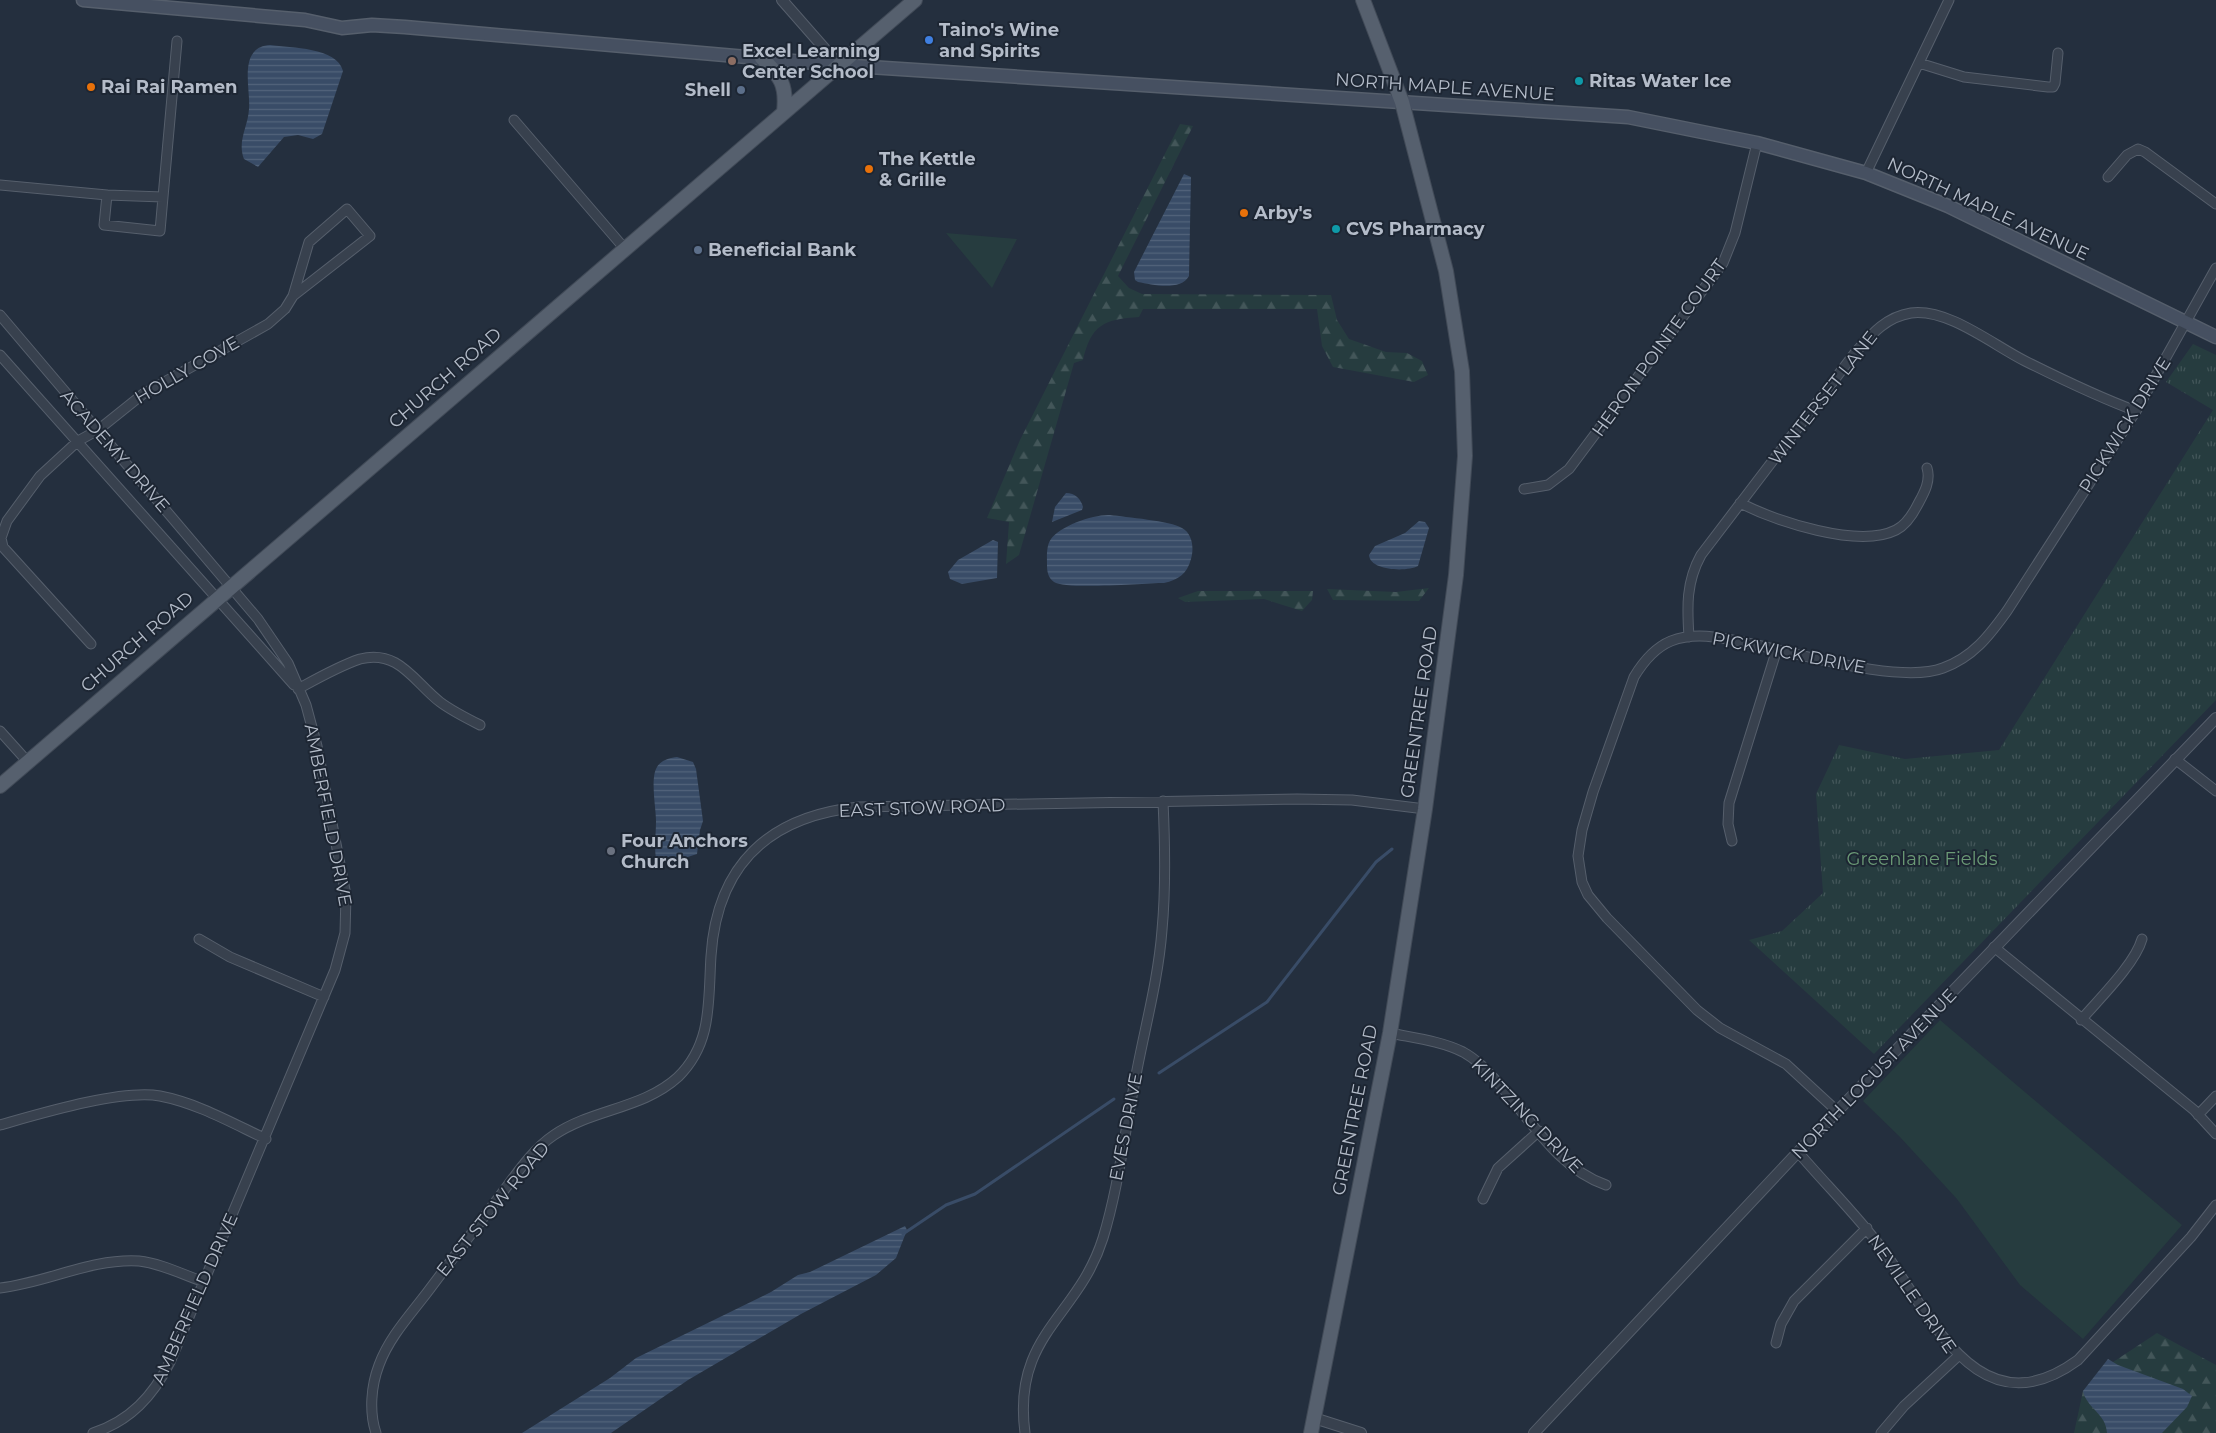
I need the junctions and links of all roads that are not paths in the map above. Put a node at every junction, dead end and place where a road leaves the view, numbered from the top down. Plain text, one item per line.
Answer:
1 (83, 0) edge
2 (782, 0) edge
3 (915, 0) edge
4 (1363, 0) edge
5 (1949, 0) edge
6 (177, 41) dead end
7 (2058, 53) dead end
8 (762, 58) junction
9 (1919, 63) junction
10 (840, 65) junction
11 (1402, 102) junction
12 (784, 112) junction
13 (514, 120) dead end
14 (1758, 143) junction
15 (1866, 173) junction
16 (2108, 177) dead end
17 (0, 185) edge
18 (107, 195) junction
19 (163, 197) junction
20 (2216, 204) edge
21 (625, 249) junction
22 (2216, 268) edge
23 (293, 296) junction
24 (0, 315) edge
25 (2187, 323) junction
26 (2216, 337) edge
27 (0, 355) edge
28 (2136, 411) junction
29 (98, 430) junction
30 (78, 441) junction
31 (1927, 468) dead end
32 (1524, 489) dead end
33 (1740, 503) junction
34 (230, 587) junction
35 (216, 599) junction
36 (1689, 636) junction
37 (91, 644) dead end
38 (1777, 649) junction
39 (298, 689) junction
40 (2216, 718) edge
41 (480, 725) dead end
42 (0, 731) edge
43 (2175, 760) junction
44 (27, 761) junction
45 (0, 786) edge
46 (2216, 791) edge
47 (1163, 801) junction
48 (1425, 809) junction
49 (1732, 841) dead end
50 (2142, 939) dead end
51 (199, 940) dead end
52 (1994, 947) junction
53 (324, 998) junction
54 (2081, 1020) junction
55 (1390, 1033) junction
56 (2216, 1096) edge
57 (1837, 1111) junction
58 (2198, 1115) junction
59 (0, 1125) edge
60 (1539, 1131) junction
61 (2216, 1134) edge
62 (266, 1139) junction
63 (1798, 1152) junction
64 (1606, 1185) dead end
65 (1483, 1199) dead end
66 (2216, 1205) edge
67 (1866, 1228) junction
68 (204, 1282) junction
69 (0, 1288) edge
70 (1776, 1343) dead end
71 (1956, 1358) junction
72 (1314, 1418) junction
73 (93, 1433) edge
74 (376, 1433) edge
75 (1026, 1433) edge
76 (1311, 1433) edge
77 (1361, 1433) edge
78 (1534, 1433) edge
79 (1881, 1433) edge

1 - 8 main road, NORTH MAPLE AVENUE
2 - 10 street
3 - 10 main road, CHURCH ROAD
4 - 11 main road, GREENTREE ROAD
5 - 9 street
6 - 19 street
7 - 9 street
8 - 10 main road, NORTH MAPLE AVENUE
8 - 12 main road
9 - 15 street
10 - 11 main road, NORTH MAPLE AVENUE
10 - 12 main road, CHURCH ROAD
11 - 14 main road, NORTH MAPLE AVENUE
11 - 48 main road, GREENTREE ROAD
12 - 21 main road, CHURCH ROAD
13 - 21 street
14 - 15 main road, NORTH MAPLE AVENUE
14 - 32 street, HERON POINTE COURT
15 - 25 main road, NORTH MAPLE AVENUE
16 - 20 street
17 - 18 street
18 - 19 street
18 - 19 street
21 - 34 main road, CHURCH ROAD
22 - 25 street, PICKWICK DRIVE
23 - 23 street, HOLLY COVE
23 - 29 street, HOLLY COVE
24 - 29 street, ACADEMY DRIVE
25 - 26 main road, NORTH MAPLE AVENUE
25 - 28 street, PICKWICK DRIVE
27 - 30 street, ACADEMY DRIVE
28 - 33 street, WINTERSET LANE
28 - 38 street, PICKWICK DRIVE
29 - 30 street, HOLLY COVE
29 - 34 street, ACADEMY DRIVE
30 - 35 street, ACADEMY DRIVE
30 - 37 street, HOLLY COVE
31 - 33 street
33 - 36 street, WINTERSET LANE
34 - 35 main road, CHURCH ROAD
34 - 39 street, AMBERFIELD DRIVE
35 - 39 street, AMBERFIELD DRIVE
35 - 44 main road, CHURCH ROAD
36 - 38 street, PICKWICK DRIVE
36 - 57 street, PICKWICK DRIVE
38 - 49 street
39 - 41 street
39 - 53 street, AMBERFIELD DRIVE
40 - 43 street, NORTH LOCUST AVENUE
42 - 44 street
43 - 46 street
43 - 52 street, NORTH LOCUST AVENUE
44 - 45 main road, CHURCH ROAD
47 - 48 street, EAST STOW ROAD
47 - 74 street, EAST STOW ROAD
47 - 75 street, EVES DRIVE
48 - 55 main road, GREENTREE ROAD
50 - 54 street
51 - 53 street
52 - 54 street
52 - 57 street, NORTH LOCUST AVENUE
53 - 62 street, AMBERFIELD DRIVE
54 - 58 street
55 - 60 street, KINTZING DRIVE
55 - 72 main road, GREENTREE ROAD
56 - 58 street
57 - 63 street, NORTH LOCUST AVENUE
58 - 61 street
59 - 62 street
60 - 64 street, KINTZING DRIVE
60 - 65 street
62 - 68 street, AMBERFIELD DRIVE
63 - 67 street, NEVILLE DRIVE
63 - 78 street, NORTH LOCUST AVENUE
66 - 71 street, NEVILLE DRIVE
67 - 70 street
67 - 71 street, NEVILLE DRIVE
68 - 69 street
68 - 73 street, AMBERFIELD DRIVE
71 - 79 street
72 - 76 main road, GREENTREE ROAD
72 - 77 street

